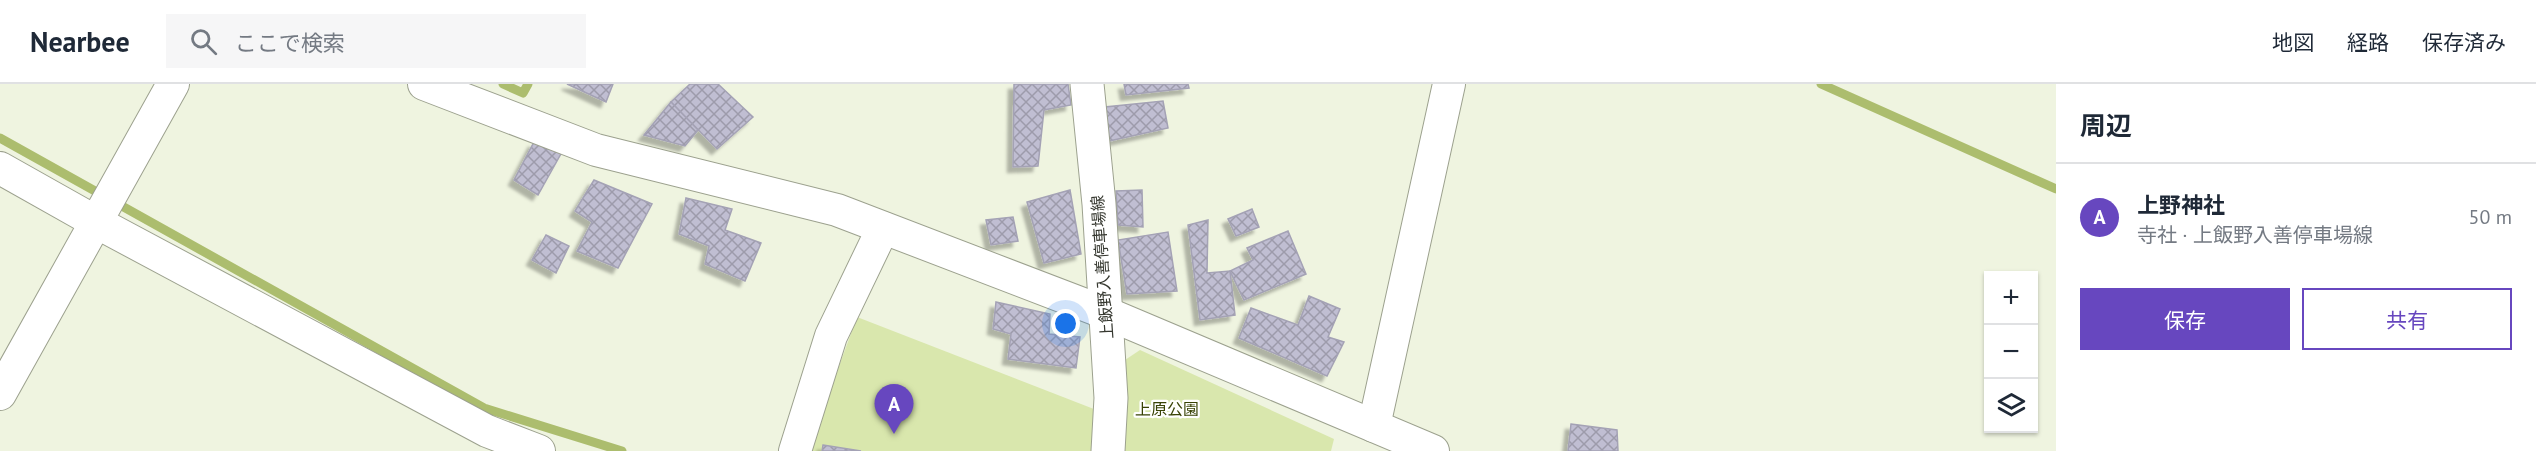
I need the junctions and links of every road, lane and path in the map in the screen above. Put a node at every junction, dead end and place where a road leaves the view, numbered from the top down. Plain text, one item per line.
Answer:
1 (172, 84) edge
2 (424, 84) edge
3 (1087, 84) edge
4 (1449, 84) edge
5 (0, 168) edge
6 (96, 222) junction
7 (883, 228) junction
8 (1106, 313) junction
9 (0, 394) edge
10 (1374, 426) junction
11 (539, 451) edge
12 (795, 451) edge
13 (1108, 451) edge
14 (1433, 451) edge

1 - 6 street
2 - 7 street
3 - 8 main road, 上飯野入善停車場線
4 - 10 street
5 - 6 street
6 - 9 street
6 - 11 street
7 - 8 street
7 - 12 street
8 - 10 street
8 - 13 main road, 上飯野入善停車場線
10 - 14 street

